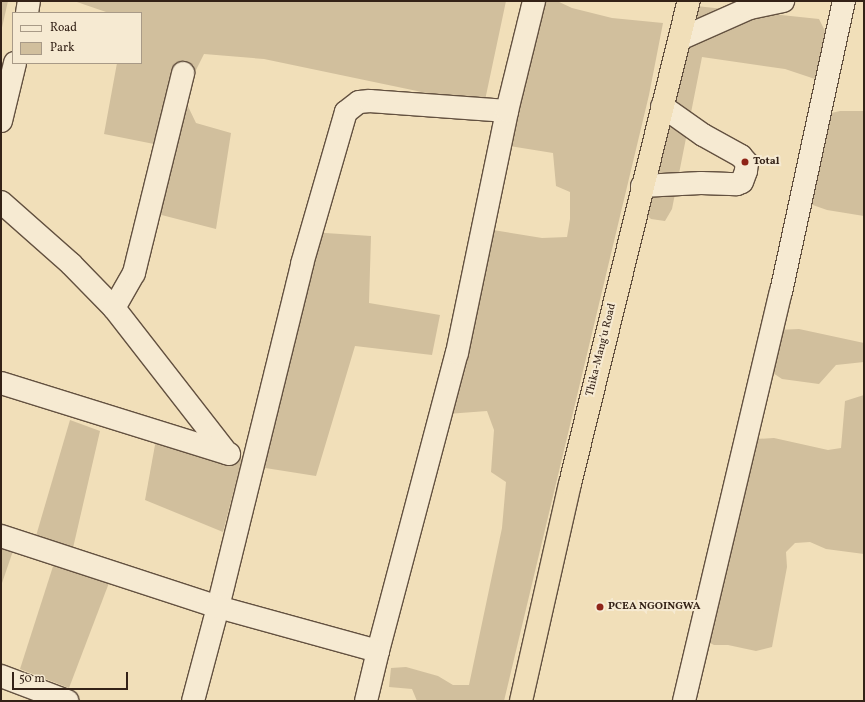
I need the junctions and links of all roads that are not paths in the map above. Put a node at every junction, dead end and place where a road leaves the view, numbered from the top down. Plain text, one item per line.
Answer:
1 (29, 1) edge
2 (534, 1) edge
3 (689, 1) edge
4 (727, 1) edge
5 (783, 1) edge
6 (844, 1) edge
7 (750, 8) junction
8 (27, 12) edge
9 (680, 39) junction
10 (15, 64) edge
11 (183, 73) dead end
12 (662, 106) junction
13 (507, 111) junction
14 (1, 121) edge
15 (642, 186) junction
16 (1, 202) edge
17 (114, 308) junction
18 (1, 383) edge
19 (228, 453) junction
20 (254, 462) junction
21 (1, 536) edge
22 (218, 606) junction
23 (378, 651) junction
24 (1, 676) edge
25 (67, 701) edge
26 (193, 701) edge
27 (366, 701) edge
28 (521, 701) edge
29 (684, 701) edge

1 - 8 street
2 - 13 street
3 - 9 highway, Thika-Mang'u Road
4 - 7 street
5 - 7 street
6 - 29 street
7 - 9 street
9 - 12 highway, Thika-Mang'u Road
10 - 14 street
11 - 17 street
12 - 15 highway, Thika-Mang'u Road
12 - 15 street
13 - 20 street
13 - 23 street
15 - 28 highway, Thika-Mang'u Road
16 - 17 street
17 - 19 street
18 - 19 street
19 - 20 street
20 - 22 street
21 - 22 street
22 - 23 street
22 - 26 street
23 - 27 street
24 - 25 street

